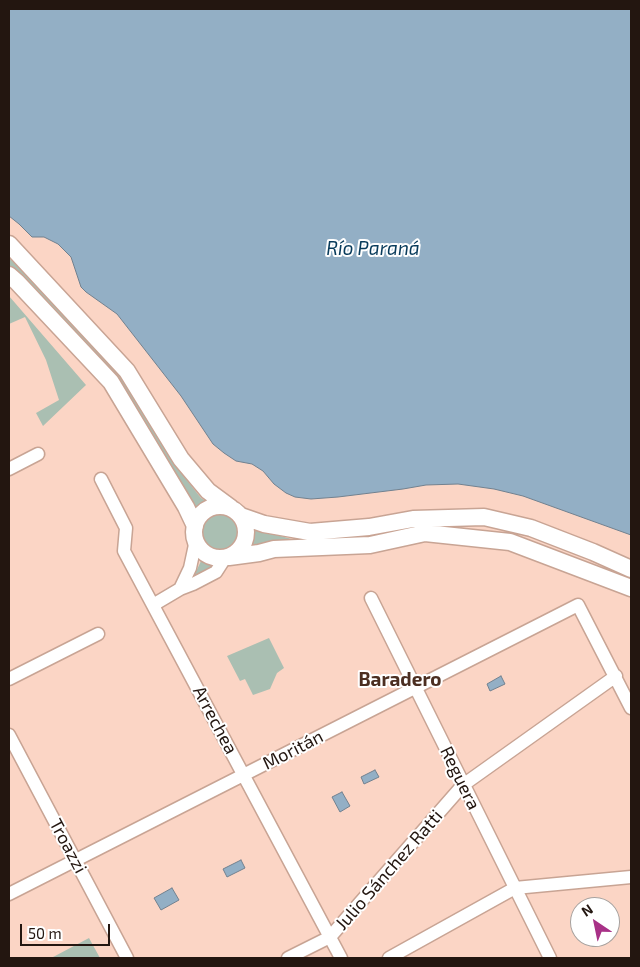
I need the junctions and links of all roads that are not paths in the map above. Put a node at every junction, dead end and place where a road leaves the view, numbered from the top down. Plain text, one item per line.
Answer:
1 (9, 244) edge
2 (9, 275) edge
3 (38, 454) dead end
4 (9, 469) edge
5 (101, 479) dead end
6 (236, 512) junction
7 (195, 533) junction
8 (227, 557) junction
9 (631, 569) edge
10 (631, 588) edge
11 (180, 589) junction
12 (371, 598) dead end
13 (153, 605) junction
14 (98, 634) dead end
15 (616, 676) junction
16 (9, 679) edge
17 (416, 688) junction
18 (631, 708) edge
19 (9, 735) edge
20 (244, 775) junction
21 (463, 785) junction
22 (76, 860) junction
23 (631, 877) edge
24 (515, 888) junction
25 (9, 894) edge
26 (330, 937) junction
27 (127, 958) edge
28 (288, 958) edge
29 (341, 958) edge
30 (389, 958) edge
31 (550, 958) edge

1 - 6 main road
2 - 7 main road
3 - 4 street
5 - 13 street, Arrechea
6 - 7 main road
6 - 8 main road
6 - 9 main road
7 - 8 main road
7 - 11 street
8 - 10 main road
8 - 11 street
11 - 13 street
12 - 17 street, Reguera
13 - 20 street, Arrechea
14 - 16 street
15 - 17 street, Moritán
15 - 18 street
15 - 21 street, Julio Sánchez Ratti
17 - 20 street, Moritán
17 - 21 street, Reguera
19 - 22 street, Troazzi
20 - 22 street, Moritán
20 - 26 street, Arrechea
21 - 24 street, Reguera
21 - 26 street, Julio Sánchez Ratti
22 - 25 street, Moritán
22 - 27 street, Troazzi
23 - 24 street
24 - 30 street
24 - 31 street, Reguera
26 - 28 street
26 - 29 street, Arrechea

